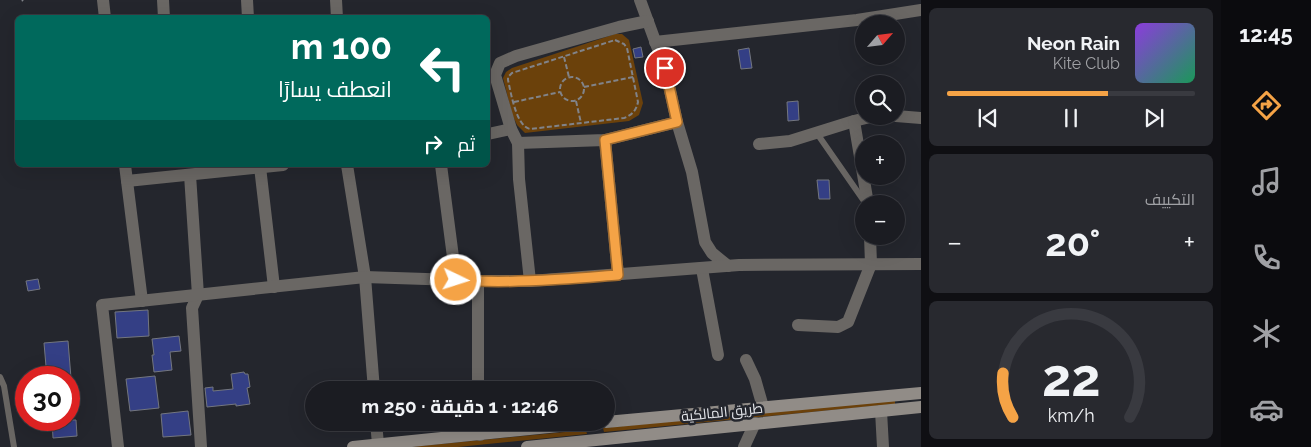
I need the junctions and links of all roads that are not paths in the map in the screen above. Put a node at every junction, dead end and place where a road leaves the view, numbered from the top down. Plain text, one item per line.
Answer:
1 (103, 0) edge
2 (163, 0) edge
3 (247, 0) edge
4 (336, 0) edge
5 (640, 0) edge
6 (921, 10) edge
7 (105, 15) edge
8 (164, 15) edge
9 (248, 15) edge
10 (337, 15) edge
11 (648, 21) junction
12 (655, 42) junction
13 (905, 117) edge
14 (921, 118) edge
15 (854, 121) joint
16 (677, 122) junction
17 (511, 129) junction
18 (816, 132) junction
19 (490, 134) edge
20 (605, 140) junction
21 (518, 143) junction
22 (759, 144) dead end
23 (124, 167) edge
24 (260, 167) joint
25 (347, 167) edge
26 (441, 167) edge
27 (190, 175) junction
28 (127, 182) junction
29 (861, 195) edge
30 (866, 195) edge
31 (870, 245) edge
32 (871, 264) junction
33 (921, 264) edge
34 (728, 266) junction
35 (702, 268) junction
36 (618, 275) junction
37 (366, 277) junction
38 (456, 280) junction
39 (478, 281) junction
40 (530, 281) junction
41 (274, 287) junction
42 (198, 295) junction
43 (142, 301) junction
44 (798, 324) dead end
45 (718, 355) dead end
46 (746, 360) dead end
47 (0, 377) edge
48 (373, 381) edge
49 (478, 381) edge
50 (921, 393) edge
51 (904, 395) junction
52 (921, 407) edge
53 (763, 408) junction
54 (905, 409) junction
55 (881, 411) junction
56 (615, 421) edge
57 (755, 423) junction
58 (377, 431) edge
59 (466, 431) edge
60 (598, 431) edge
61 (598, 441) junction
62 (378, 444) junction
63 (14, 447) edge
64 (118, 447) edge
65 (201, 447) edge
66 (353, 447) edge
67 (527, 447) edge
68 (744, 447) edge
69 (883, 447) edge

1 - 7 street
2 - 8 street
3 - 9 street
4 - 10 street
5 - 11 street
6 - 12 street
11 - 12 street
11 - 17 street
12 - 16 street
13 - 14 street
15 - 18 street
15 - 30 street
16 - 20 street
16 - 34 street
17 - 19 street
17 - 21 street
18 - 22 street
18 - 29 lane
20 - 21 street
20 - 36 street
21 - 40 street
23 - 28 street
24 - 27 street
24 - 41 street
25 - 37 street
26 - 38 street
27 - 28 street
27 - 42 street
28 - 43 street
31 - 32 street
32 - 33 street
32 - 34 street
32 - 44 street
34 - 35 street
35 - 36 street
35 - 45 street
36 - 40 street
37 - 38 street
37 - 41 street
37 - 48 street
38 - 39 street
39 - 40 street
39 - 49 street
41 - 42 street
42 - 43 street
42 - 65 street
43 - 64 street
46 - 53 street
47 - 63 lane
50 - 51 main road, طريق المالكية
51 - 53 main road, طريق المالكية
51 - 54 main road
52 - 54 main road, طريق المالكية
53 - 56 main road, طريق المالكية
54 - 55 main road, طريق المالكية
55 - 57 main road, طريق المالكية
55 - 69 street
57 - 61 main road, طريق المالكية
57 - 68 street
58 - 62 street
59 - 62 main road
60 - 61 main road
61 - 67 main road, طريق المالكية
62 - 66 main road

